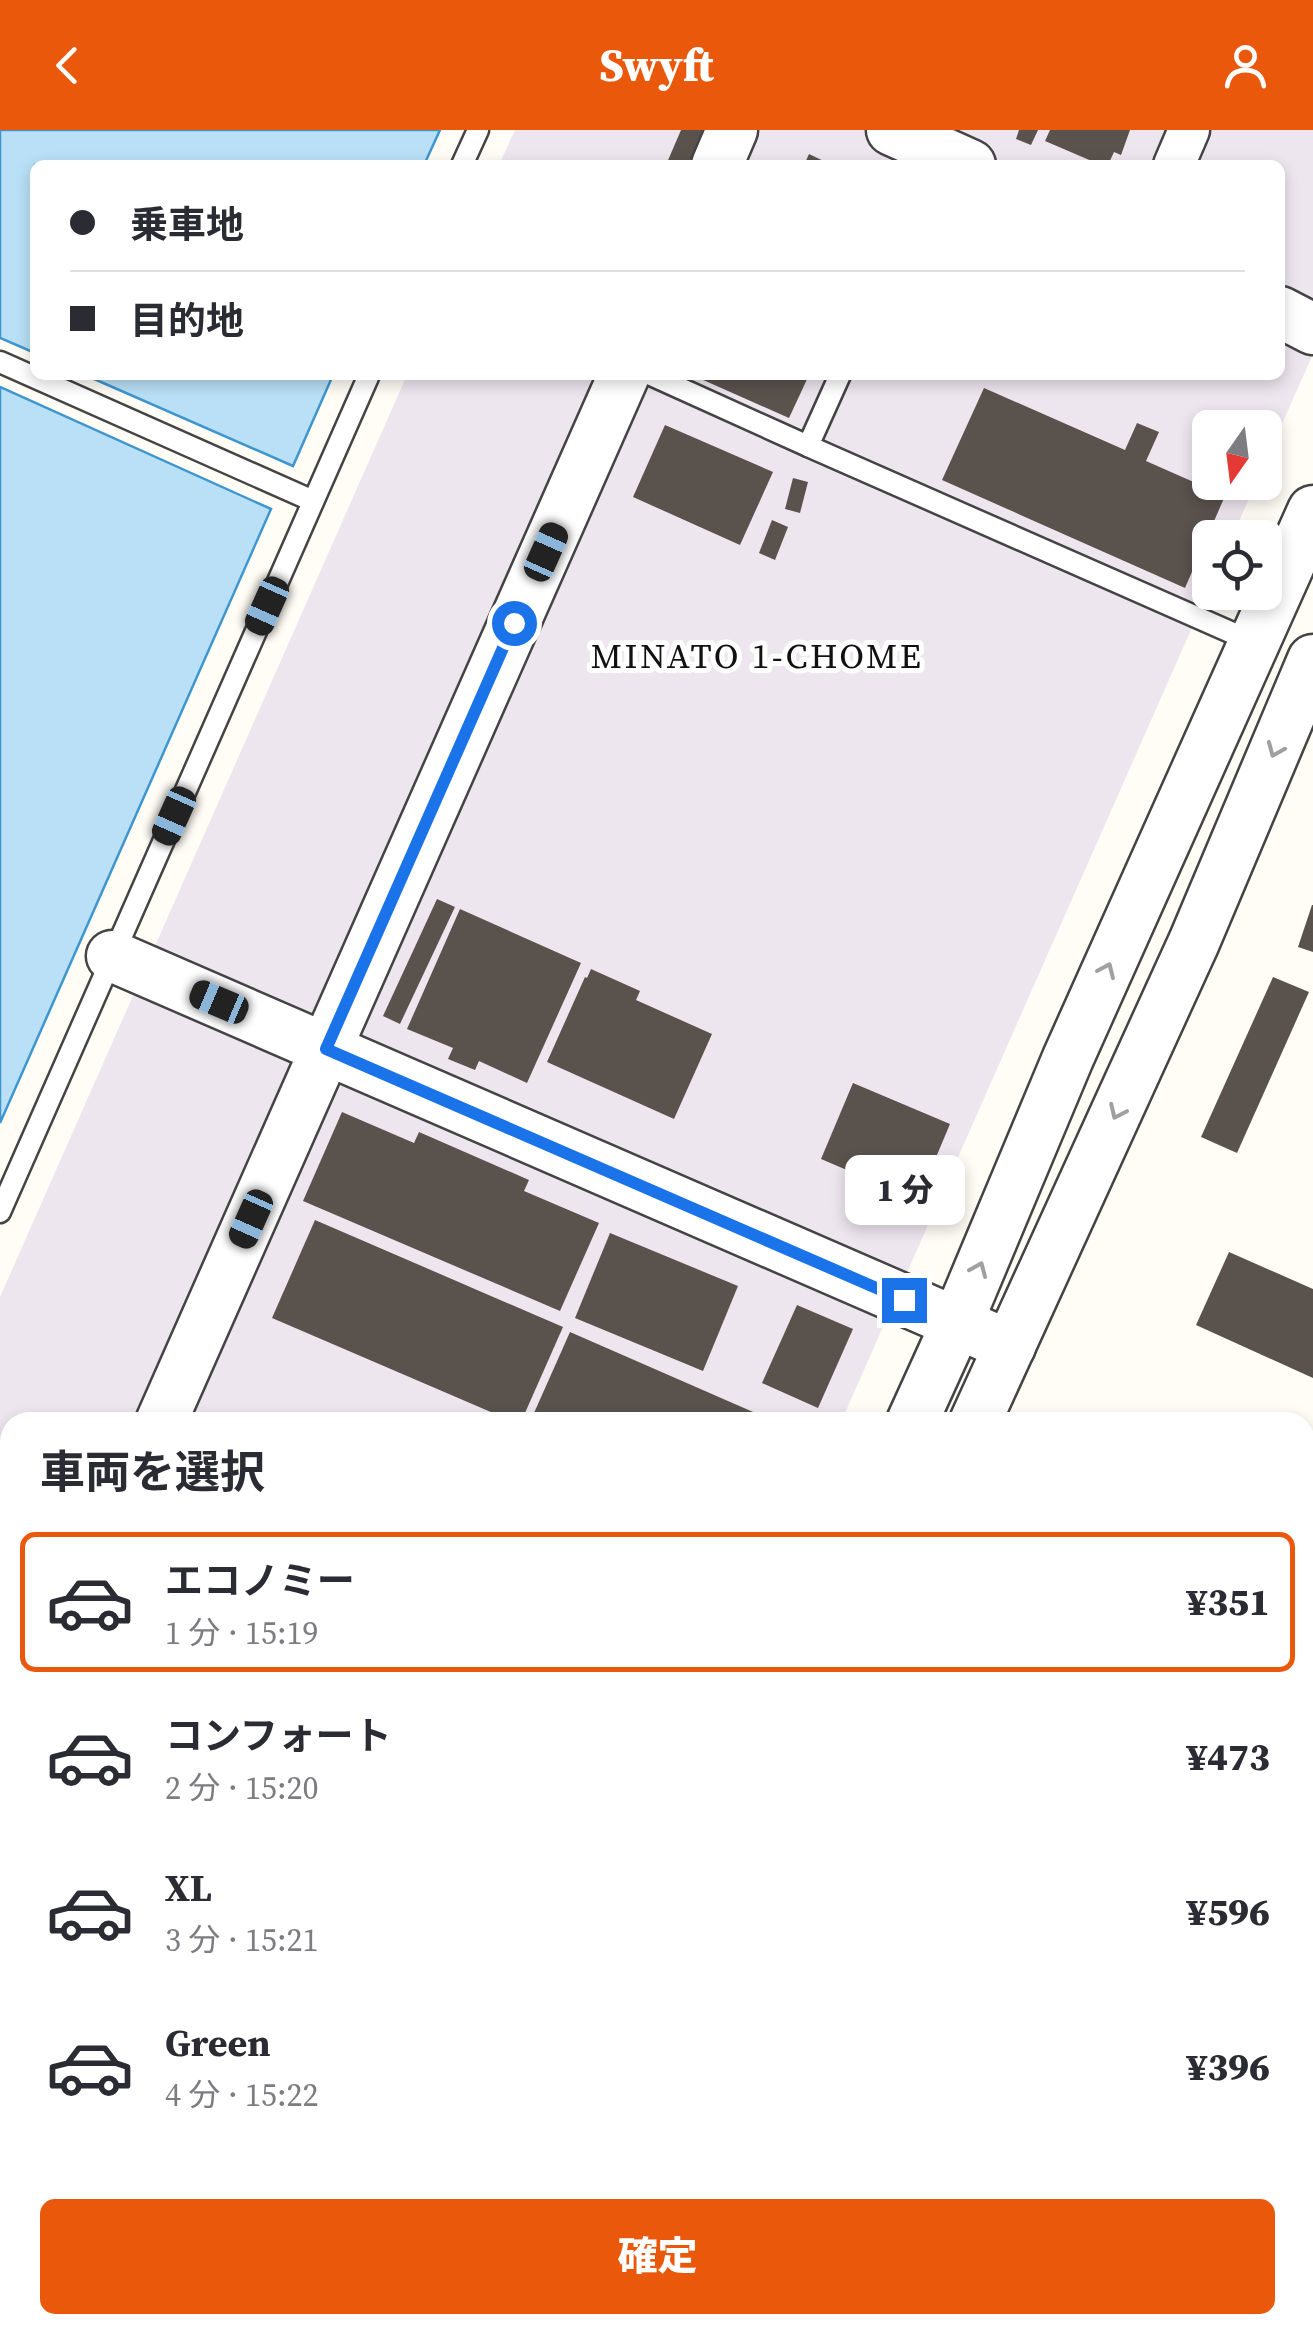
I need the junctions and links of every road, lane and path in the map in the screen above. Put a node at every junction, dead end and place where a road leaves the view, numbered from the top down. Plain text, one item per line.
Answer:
1 (478, 130) edge
2 (732, 130) edge
3 (892, 130) edge
4 (1189, 130) edge
5 (464, 160) edge
6 (718, 160) edge
7 (947, 160) edge
8 (1176, 160) edge
9 (1285, 314) edge
10 (1313, 328) edge
11 (0, 362) edge
12 (30, 375) edge
13 (41, 380) edge
14 (367, 380) edge
15 (622, 380) edge
16 (661, 380) edge
17 (838, 380) edge
18 (808, 446) junction
19 (313, 501) junction
20 (1313, 511) edge
21 (1254, 642) junction
22 (1313, 660) edge
23 (112, 956) junction
24 (326, 1049) junction
25 (0, 1212) edge
26 (957, 1323) junction
27 (1010, 1346) junction
28 (165, 1412) edge
29 (917, 1412) edge
30 (980, 1412) edge

1 - 5 lane
2 - 6 street
3 - 7 street
4 - 8 street
9 - 10 street
11 - 12 lane
13 - 19 lane
14 - 19 lane
15 - 24 street
16 - 18 lane
17 - 18 lane
18 - 21 lane
19 - 23 lane
20 - 21 street
26 -> 21 street
22 -> 27 street
23 - 24 street
23 - 25 lane
24 - 26 street
24 - 28 street
26 - 27 street
26 - 29 street
27 - 30 street

